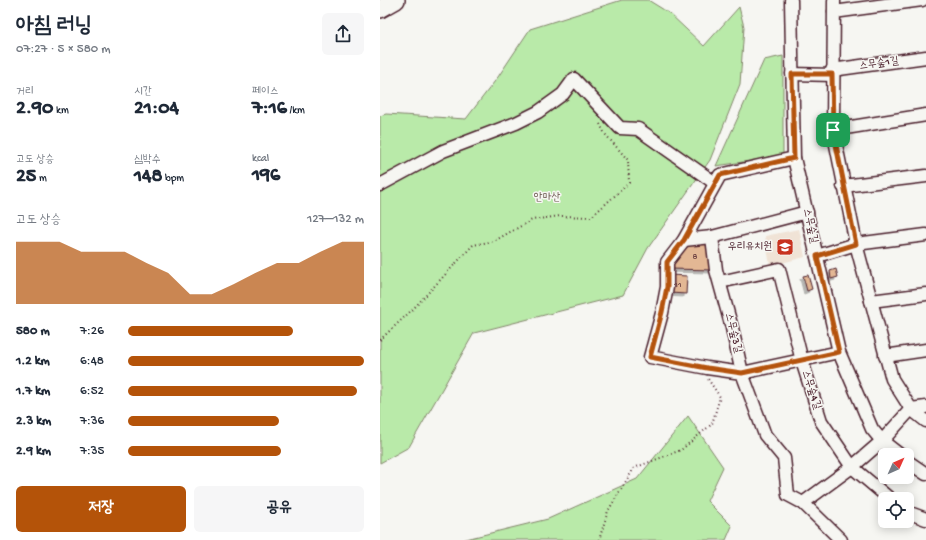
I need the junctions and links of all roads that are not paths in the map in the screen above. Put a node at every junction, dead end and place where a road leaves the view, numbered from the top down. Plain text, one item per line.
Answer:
1 (396, 0) edge
2 (790, 0) edge
3 (922, 0) edge
4 (834, 6) edge
5 (380, 9) edge
6 (926, 57) edge
7 (832, 72) junction
8 (792, 74) junction
9 (926, 115) edge
10 (833, 130) junction
11 (794, 158) junction
12 (926, 176) edge
13 (715, 183) junction
14 (380, 185) edge
15 (843, 186) junction
16 (807, 212) junction
17 (926, 235) edge
18 (712, 237) junction
19 (684, 240) junction
20 (856, 244) junction
21 (817, 256) junction
22 (720, 282) junction
23 (926, 294) edge
24 (871, 301) junction
25 (926, 350) edge
26 (839, 352) junction
27 (885, 356) junction
28 (802, 361) junction
29 (742, 373) junction
30 (926, 407) edge
31 (911, 409) junction
32 (926, 421) edge
33 (882, 441) junction
34 (891, 448) edge
35 (852, 466) junction
36 (914, 466) edge
37 (926, 474) edge
38 (882, 492) edge
39 (803, 503) junction
40 (914, 515) edge
41 (926, 519) edge
42 (841, 540) edge

1 - 5 street
2 - 8 street, 스무숲길
3 - 4 street
4 - 7 street
6 - 7 street, 스무숲1길
7 - 8 street, 스무숲1길
7 - 10 street
8 - 11 street, 스무숲길
9 - 10 street
10 - 15 street
11 - 13 street
11 - 16 street, 스무숲길
12 - 15 street
13 - 14 street
13 - 19 street
15 - 20 street
16 - 18 street
16 - 21 street, 스무숲길
17 - 20 street
18 - 19 street
18 - 22 street, 스무숲3길
19 - 29 street
20 - 21 street
20 - 24 street
21 - 26 street, 스무숲길
22 - 28 street, 스무숲4길
22 - 29 street, 스무숲3길
23 - 24 street
24 - 27 street
25 - 27 street
26 - 28 street
26 - 33 street, 스무숲길
27 - 31 street
28 - 29 street
28 - 35 street, 스무숲4길
29 - 39 street, 스무숲3길
30 - 31 street
31 - 32 street
31 - 33 street
33 - 34 street, 스무숲길
33 - 35 street
35 - 38 street, 스무숲4길
35 - 39 street
36 - 37 street
39 - 42 street, 스무숲3길
40 - 41 street

